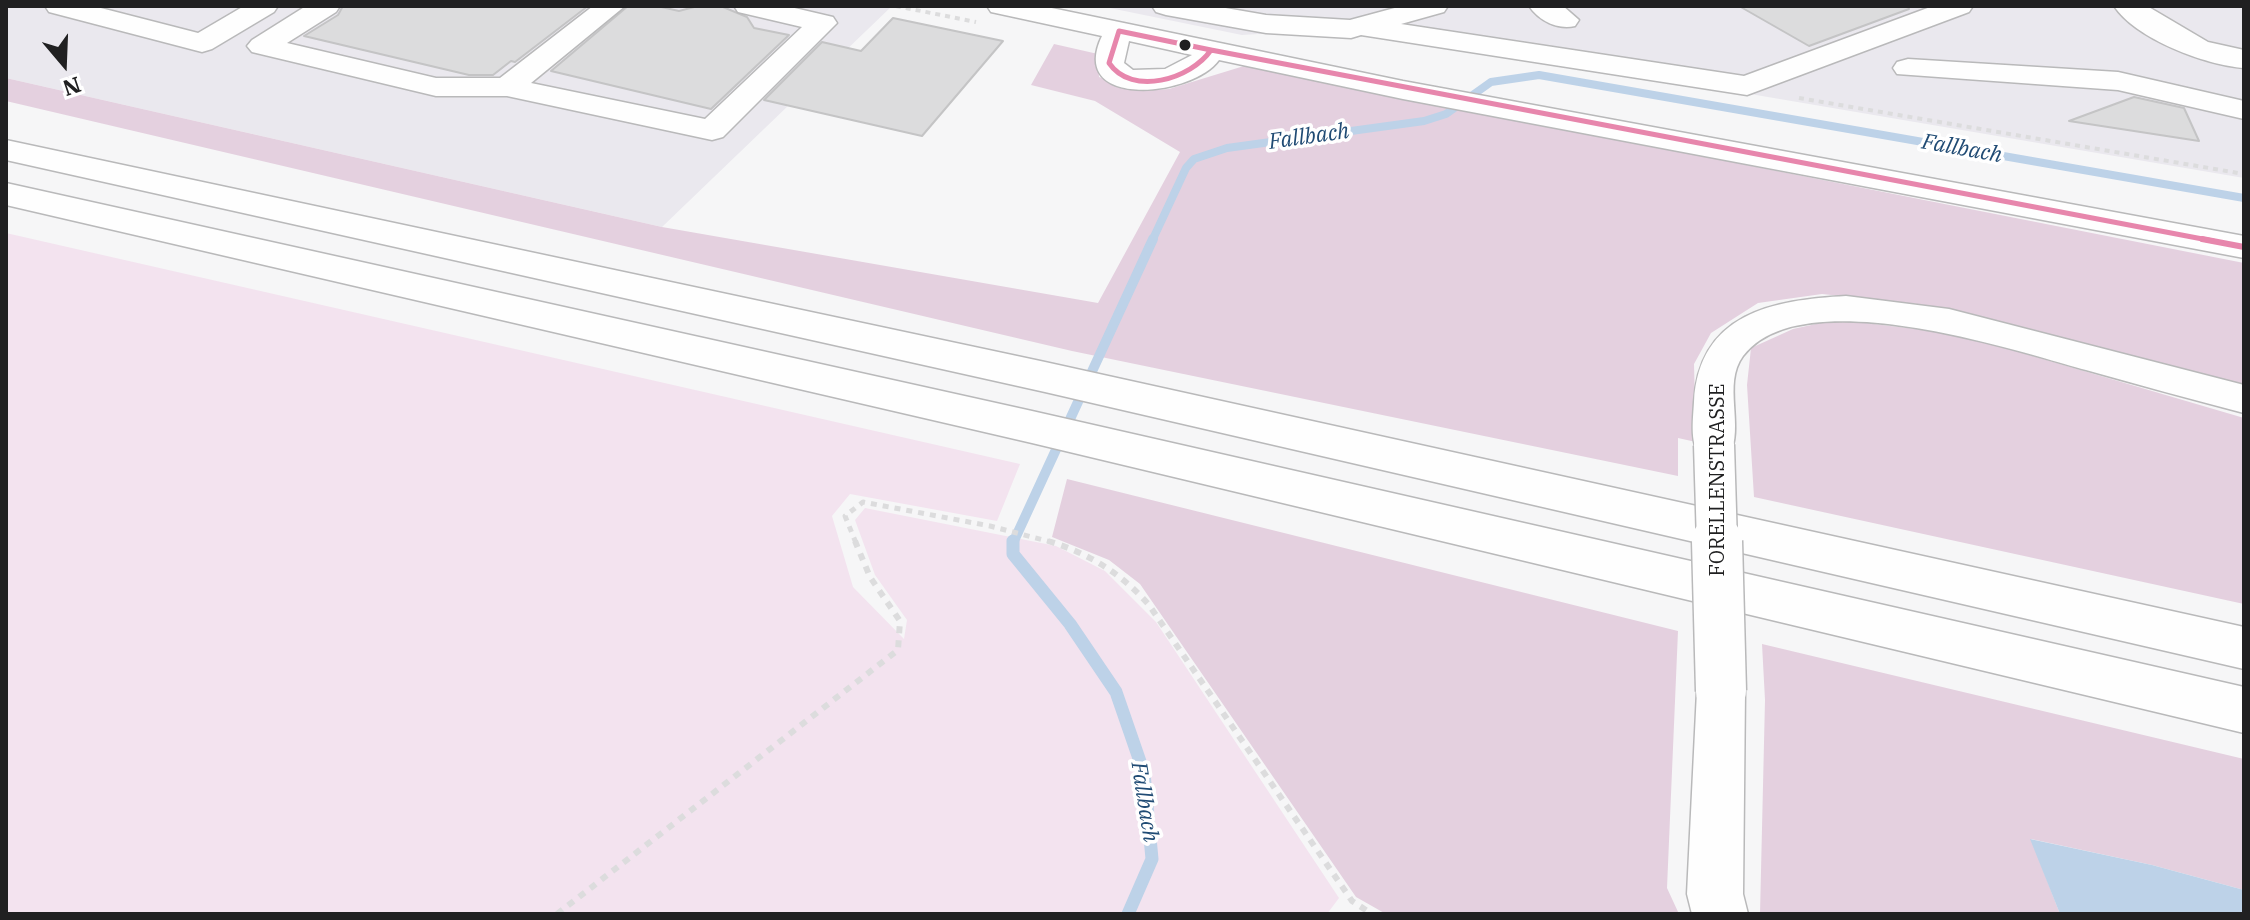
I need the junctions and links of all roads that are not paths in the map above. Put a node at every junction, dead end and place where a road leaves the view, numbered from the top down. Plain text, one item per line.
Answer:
1 (59, 6) edge
2 (264, 6) edge
3 (326, 6) edge
4 (611, 6) edge
5 (748, 6) edge
6 (1001, 6) edge
7 (1166, 6) edge
8 (1285, 6) edge
9 (1434, 6) edge
10 (1959, 6) edge
11 (2128, 6) edge
12 (1226, 18) junction
13 (1362, 27) junction
14 (1119, 31) junction
15 (1212, 49) junction
16 (2244, 59) edge
17 (1908, 68) dead end
18 (507, 87) junction
19 (2244, 110) edge
20 (6, 150) edge
21 (6, 194) edge
22 (2244, 247) edge
23 (2244, 399) edge
24 (2244, 648) edge
25 (2244, 710) edge
26 (1720, 914) edge

1 - 2 street
3 - 18 street
4 - 18 street
5 - 18 street
6 - 14 street
7 - 12 street
8 - 12 street
9 - 13 street
10 - 13 street
11 - 16 street
12 - 13 street
14 - 15 street
14 - 15 street
15 - 22 street
17 - 19 street
20 - 24 highway
21 - 25 highway
23 - 26 street, FORELLENSTRASSE, bridge

